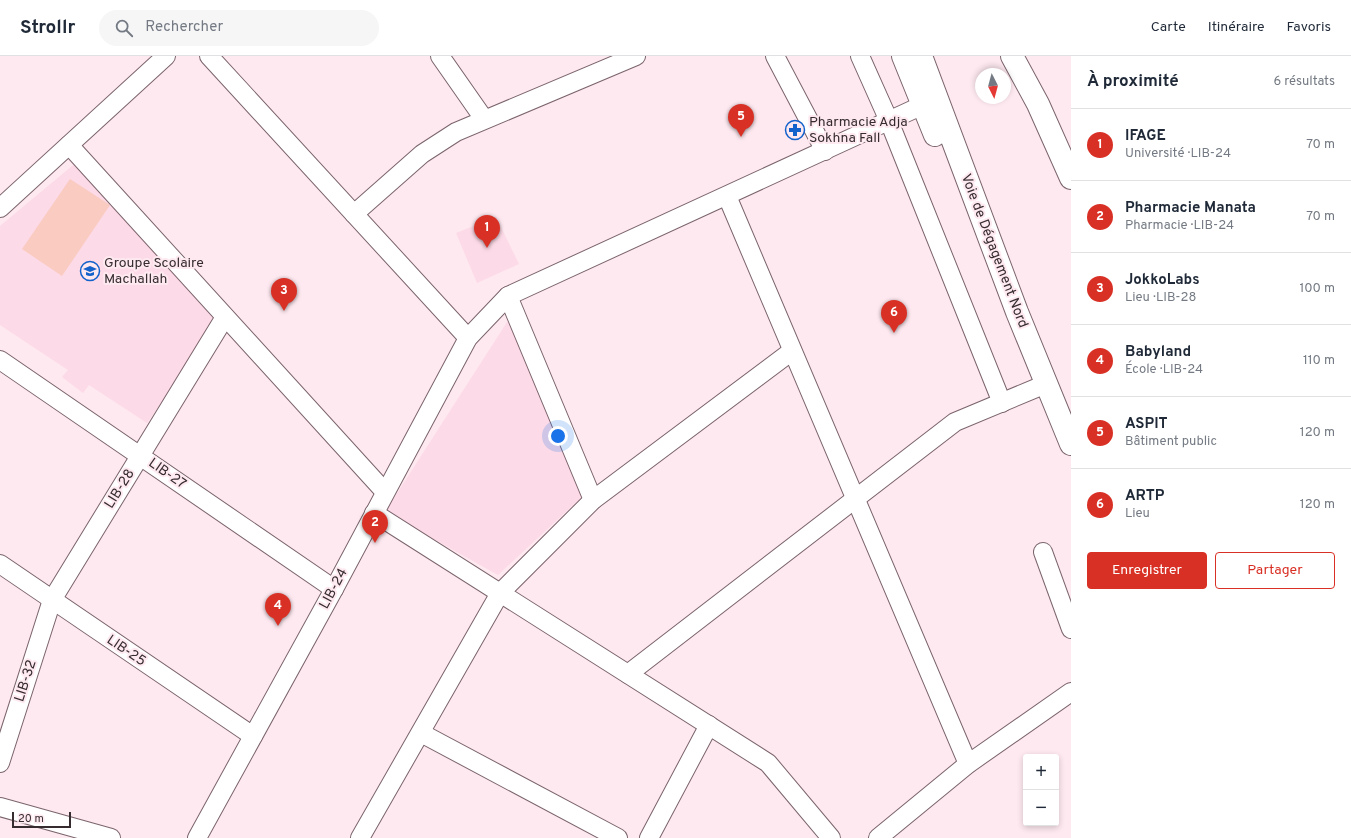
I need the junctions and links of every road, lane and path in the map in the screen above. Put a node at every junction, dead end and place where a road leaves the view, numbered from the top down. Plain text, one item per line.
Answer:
1 (166, 56) edge
2 (209, 56) edge
3 (440, 56) edge
4 (775, 56) edge
5 (860, 56) edge
6 (903, 56) edge
7 (921, 56) edge
8 (1012, 56) edge
9 (1019, 56) edge
10 (626, 58) edge
11 (1038, 104) junction
12 (923, 105) junction
13 (484, 119) junction
14 (889, 121) junction
15 (69, 145) junction
16 (825, 151) junction
17 (1071, 178) edge
18 (727, 196) junction
19 (976, 203) junction
20 (0, 208) edge
21 (354, 214) junction
22 (508, 296) junction
23 (225, 317) junction
24 (468, 338) junction
25 (792, 351) junction
26 (0, 360) edge
27 (1046, 384) junction
28 (1002, 402) junction
29 (1071, 444) edge
30 (140, 456) junction
31 (385, 492) junction
32 (592, 500) junction
33 (854, 500) junction
34 (374, 513) junction
35 (1043, 552) dead end
36 (0, 564) edge
37 (334, 589) junction
38 (500, 593) junction
39 (52, 600) junction
40 (1071, 629) edge
41 (628, 674) junction
42 (1071, 692) edge
43 (708, 725) junction
44 (420, 733) junction
45 (253, 736) junction
46 (0, 763) edge
47 (968, 764) junction
48 (0, 807) edge
49 (111, 838) edge
50 (197, 838) edge
51 (360, 838) edge
52 (618, 838) edge
53 (649, 838) edge
54 (831, 838) edge
55 (878, 838) edge

1 - 15 street
2 - 21 street
3 - 13 street
4 - 16 street
5 - 14 street
6 - 12 highway
7 - 19 highway, Voie de Dégagement Nord
8 - 11 highway
9 - 11 highway
10 - 13 street
11 - 17 highway
12 - 14 street
12 - 19 highway
13 - 21 street
14 - 16 street
14 - 28 street
15 - 20 street
15 - 23 street
16 - 18 street
18 - 22 street
18 - 25 street
19 - 27 highway, Voie de Dégagement Nord
21 - 24 street
22 - 24 street, LIB-24
22 - 32 street
23 - 30 street, LIB-28
23 - 31 street
24 - 31 street, LIB-24
25 - 32 street
25 - 33 street
26 - 30 street, LIB-27
27 - 28 street
27 - 29 highway, Voie de Dégagement Nord
28 - 33 street
30 - 37 street, LIB-27
30 - 39 street, LIB-28
31 - 34 street, LIB-24
32 - 38 street
33 - 41 street
33 - 47 street
34 - 37 street, LIB-24
34 - 38 street
35 - 40 street
36 - 39 street, LIB-25
37 - 45 street, LIB-24
38 - 41 street
38 - 44 street
39 - 45 street, LIB-25
39 - 46 street, LIB-32
41 - 43 street
42 - 47 street
43 - 53 street
43 - 54 street
44 - 51 street
44 - 52 street
45 - 50 street, LIB-24
47 - 55 street
48 - 49 street

